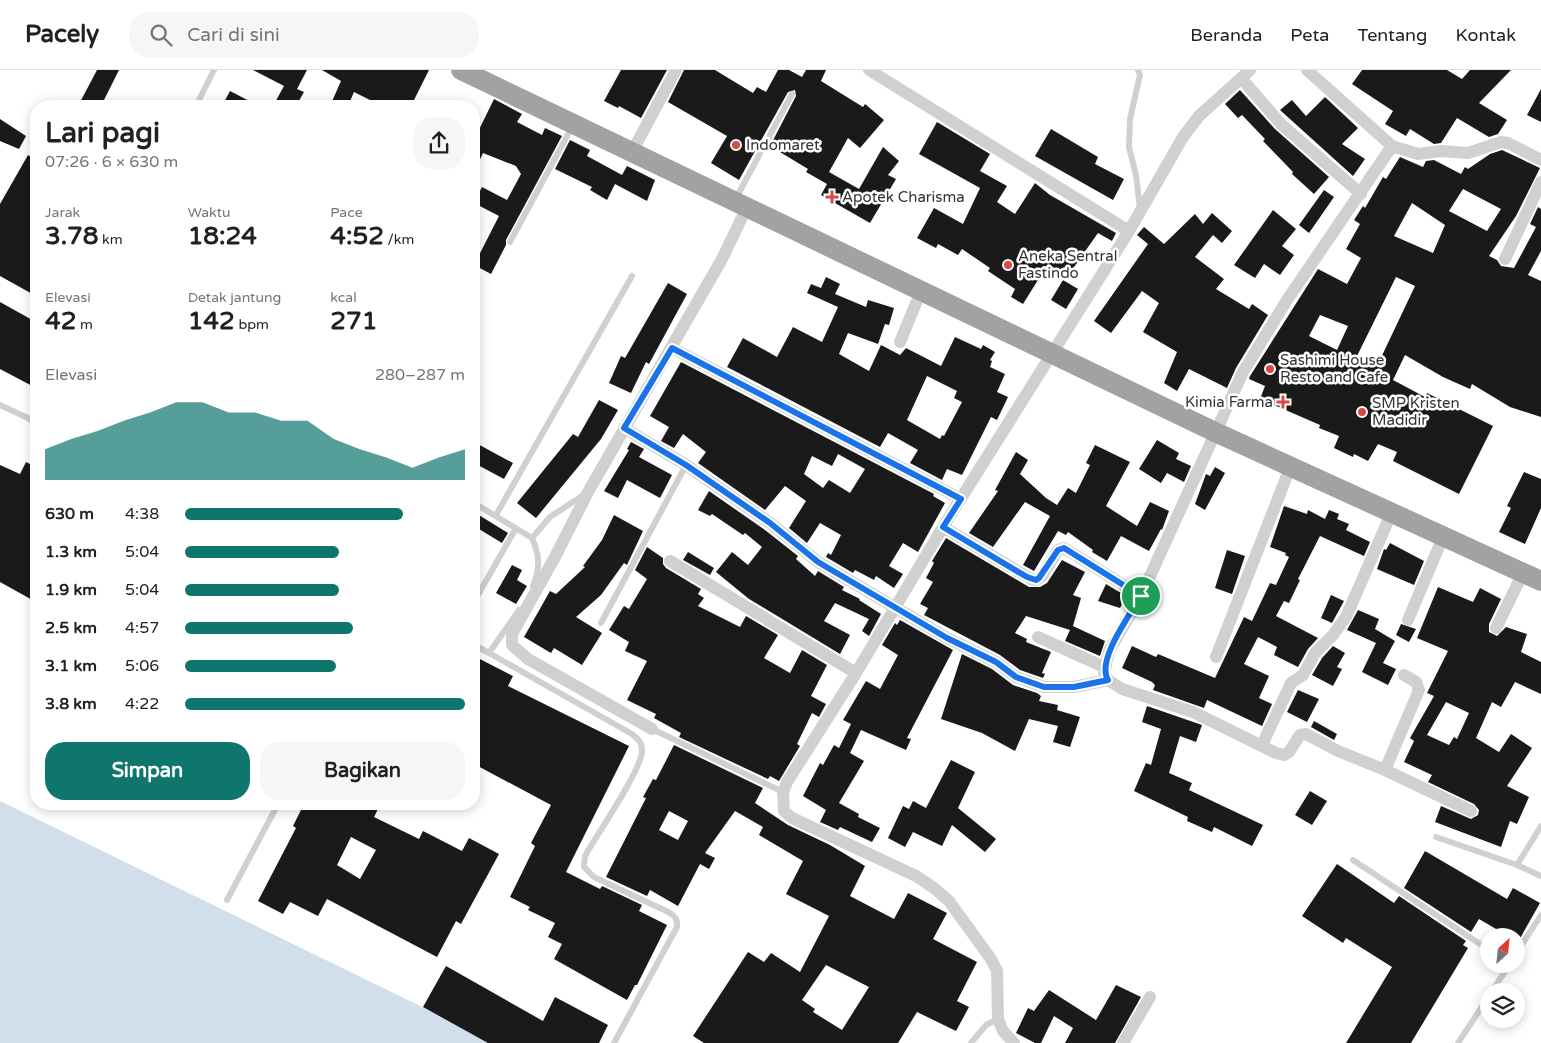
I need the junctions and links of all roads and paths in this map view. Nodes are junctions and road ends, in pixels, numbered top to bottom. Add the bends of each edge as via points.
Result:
1 (214, 70) edge
2 (461, 70) edge
3 (676, 70) edge
4 (869, 70) edge
5 (1138, 70) edge
6 (1307, 70) edge
7 (482, 74) edge
8 (1245, 74) edge
9 (792, 94) dead end
10 (199, 100) edge
11 (573, 124) junction
12 (1392, 146) junction
13 (632, 152) junction
14 (1541, 160) edge
15 (1541, 183) edge
16 (1361, 194) junction
17 (741, 204) junction
18 (1140, 210) junction
19 (1128, 230) junction
20 (510, 242) dead end
21 (1505, 260) dead end
22 (632, 276) dead end
23 (921, 291) junction
24 (900, 342) dead end
25 (672, 348) junction
26 (1051, 353) junction
27 (0, 405) edge
28 (30, 419) edge
29 (624, 428) junction
30 (1215, 432) junction
31 (686, 465) junction
32 (1290, 468) junction
33 (588, 492) junction
34 (961, 499) junction
35 (480, 506) edge
36 (1391, 514) junction
37 (496, 515) junction
38 (943, 527) junction
39 (516, 528) junction
40 (1442, 537) junction
41 (532, 538) junction
42 (670, 561) dead end
43 (1523, 573) junction
44 (1541, 581) edge
45 (480, 591) edge
46 (1141, 596) junction
47 (895, 608) junction
48 (1408, 620) dead end
49 (601, 623) dead end
50 (1496, 628) dead end
51 (1038, 637) dead end
52 (480, 648) edge
53 (489, 653) junction
54 (1216, 658) dead end
55 (1104, 667) junction
56 (856, 673) junction
57 (1404, 675) dead end
58 (1108, 680) junction
59 (652, 728) joint
60 (1262, 745) junction
61 (1386, 770) junction
62 (783, 792) junction
63 (275, 810) edge
64 (1471, 811) dead end
65 (1541, 826) edge
66 (1436, 837) dead end
67 (1353, 860) dead end
68 (1517, 865) junction
69 (1541, 876) edge
70 (227, 900) dead end
71 (1541, 915) edge
72 (1525, 940) edge
73 (1480, 944) edge
74 (1150, 997) dead end
75 (1480, 1010) edge
76 (998, 1019) junction
77 (614, 1043) edge
78 (971, 1043) edge
79 (1014, 1043) edge
80 (1123, 1043) edge
81 (1458, 1043) edge

1 - 10 lane
2 - 7 highway
3 - 13 street
4 - 19 street
5 - 18 lane via 1140,75 1130,119 1128,147 1136,174
6 - 12 street
7 - 11 highway
8 - 16 street via 1281,124
8 - 18 street via 1199,116
9 - 17 lane
11 - 13 highway
11 - 20 lane
12 - 14 street via 1418,154 1441,151 1468,153 1502,142
12 - 16 street
13 - 17 highway
15 - 21 street
16 - 30 street via 1268,330 1243,372
17 - 23 highway
17 - 25 street via 722,259
18 - 19 street
19 - 26 street
22 - 37 lane
23 - 24 street
23 - 26 highway
25 - 29 street
25 - 34 street
26 - 30 highway
26 - 34 street
27 - 28 lane
29 - 31 street
29 - 33 street
30 - 32 highway
30 - 46 street
31 - 47 street via 770,523 818,562
31 - 49 lane
32 - 36 highway
32 - 54 street
33 - 41 lane via 550,517
33 - 59 street via 512,634 512,645 528,659
34 - 38 street
35 - 37 lane
36 - 40 highway
36 - 60 street via 1346,617 1315,654 1303,675 1291,683
37 - 39 lane
38 - 46 street via 1036,580 1058,550 1064,548
38 - 47 street
39 - 41 lane
39 - 45 lane
40 - 43 highway
40 - 48 street
41 - 53 lane via 539,554 534,585
42 - 56 street
43 - 44 highway
43 - 50 street
46 - 55 street via 1109,651
47 - 56 street
47 - 58 street via 1034,684 1074,687
51 - 55 street
52 - 53 lane
53 - 77 lane via 641,742 641,759 585,856 584,867 594,877 666,911 678,921
55 - 58 street
56 - 62 street
57 - 61 street via 1416,682 1419,690
58 - 60 street via 1122,689 1210,720
59 - 62 lane
60 - 61 street via 1284,755 1300,735 1306,734 1362,762
61 - 64 street
62 - 76 street via 784,811 792,818 916,876 949,901 997,971
63 - 70 lane
65 - 68 lane
66 - 68 lane
67 - 73 lane
68 - 69 lane
71 - 72 lane
74 - 80 street
75 - 81 lane
76 - 78 lane via 986,1025
76 - 79 street

